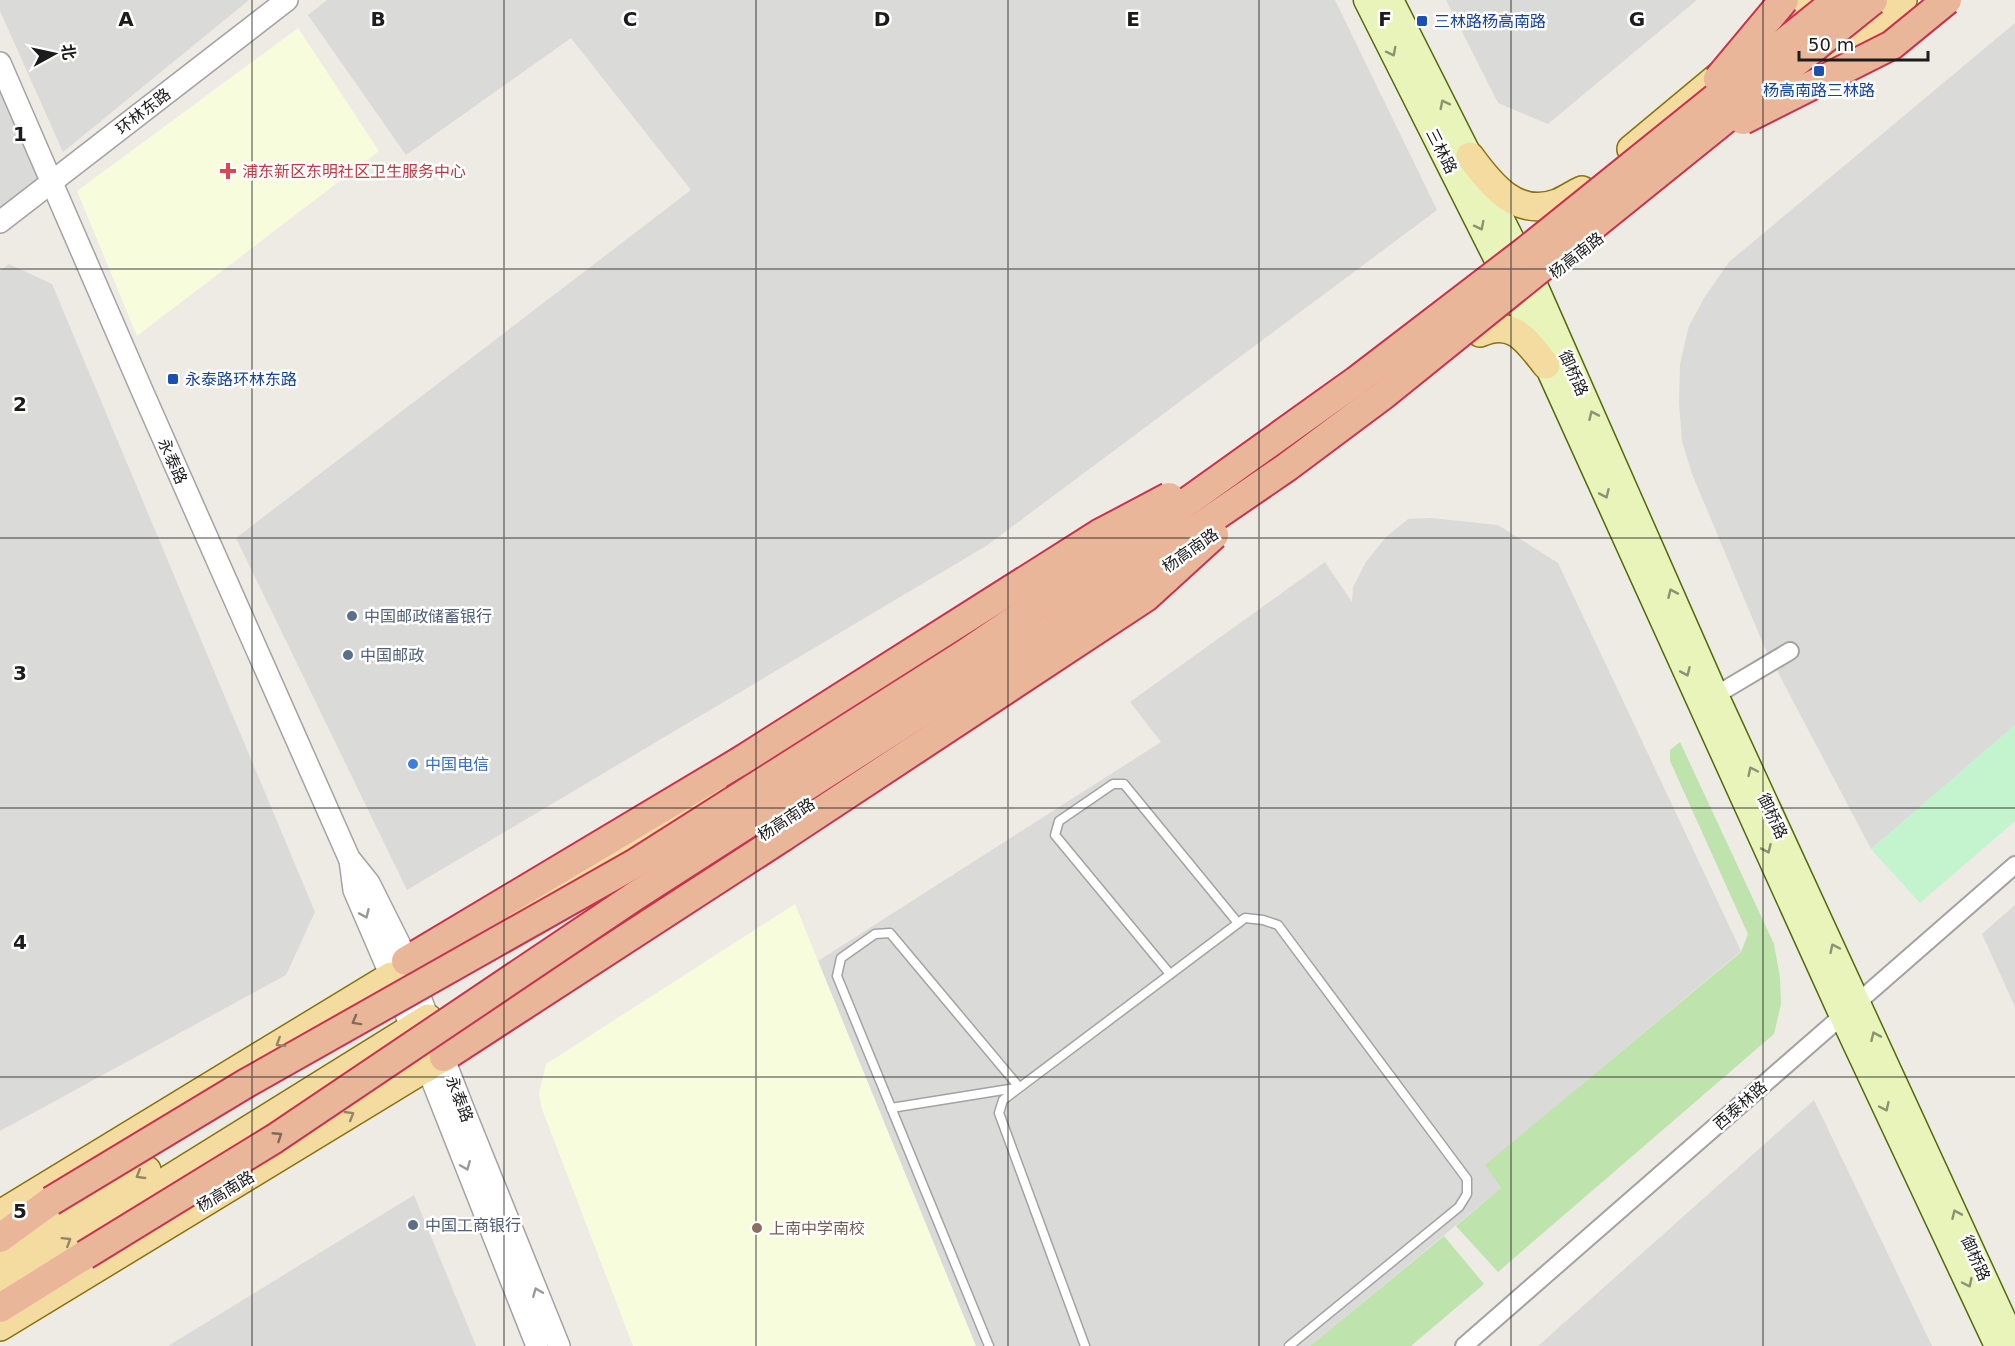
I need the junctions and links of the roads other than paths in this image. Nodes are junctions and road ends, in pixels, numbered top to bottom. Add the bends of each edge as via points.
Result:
1 (287, 0) edge
2 (1366, 0) edge
3 (1391, 0) edge
4 (1784, 0) edge
5 (1806, 0) edge
6 (1837, 0) edge
7 (1873, 0) edge
8 (1903, 0) edge
9 (1947, 0) edge
10 (0, 63) edge
11 (1686, 136) junction
12 (1470, 156) junction
13 (52, 182) junction
14 (1581, 190) junction
15 (0, 222) edge
16 (1506, 254) junction
17 (1527, 295) junction
18 (1480, 333) junction
19 (1546, 365) junction
20 (1262, 441) junction
21 (1287, 474) junction
22 (1790, 651) dead end
23 (1716, 694) junction
24 (619, 852) junction
25 (580, 857) junction
26 (2015, 865) edge
27 (1238, 923) junction
28 (403, 972) junction
29 (1170, 974) junction
30 (1851, 1008) junction
31 (417, 1017) junction
32 (436, 1057) junction
33 (1020, 1087) junction
34 (891, 1108) junction
35 (47, 1195) junction
36 (0, 1214) edge
37 (0, 1230) edge
38 (0, 1238) edge
39 (85, 1255) junction
40 (0, 1259) edge
41 (0, 1284) edge
42 (0, 1296) edge
43 (0, 1308) edge
44 (0, 1327) edge
45 (2015, 1344) edge
46 (537, 1346) edge
47 (559, 1346) edge
48 (989, 1346) edge
49 (1085, 1346) edge
50 (1289, 1346) edge
51 (1464, 1346) edge
52 (1997, 1346) edge

1 - 13 street, 环林东路
2 -> 16 main road, 三林路
12 -> 3 main road, 三林路
4 - 11 highway, bridge
5 - 14 main road, 杨高南路
6 - 11 highway, 杨高南路, bridge
7 - 11 highway, 杨高南路, bridge
8 - 17 main road, 杨高南路
9 - 11 highway, bridge via 1892,45
10 - 13 street, 永泰路
11 - 20 highway, 杨高南路, bridge via 1356,381
11 - 21 highway, 杨高南路, bridge
12 - 14 main road via 1497,189 1524,206 1556,203
12 - 16 main road, 三林路
13 - 15 street, 环林东路
13 - 28 street, 永泰路 via 350,858 369,883 399,943
14 - 16 main road, 杨高南路
16 - 17 main road, 三林路
16 - 20 main road, 杨高南路
17 - 18 main road, 杨高南路
17 - 19 main road, 御桥路
23 -> 17 main road, 御桥路
18 - 19 main road via 1499,327 1509,329 1531,345
18 - 21 main road, 杨高南路 via 1376,418
19 -> 30 main road, 御桥路
20 - 21 main road
20 - 24 main road, 杨高南路
20 - 25 highway, bridge via 1099,534 739,762
20 -> 35 highway, 杨高南路, bridge via 1138,537 963,655 634,864
21 - 32 main road, 杨高南路 via 1088,622
21 - 32 highway, bridge via 1146,597 678,904
39 -> 21 highway, 杨高南路, bridge via 274,1138 635,896
22 - 23 street
30 -> 23 main road, 御桥路
24 - 25 main road
24 - 28 main road, 杨高南路
25 - 28 highway
26 - 30 street, 西泰林路
27 - 29 lane
27 - 29 lane via 1124,784 1113,784 1059,821 1055,835
27 - 50 lane via 1245,918 1278,925 1467,1179 1467,1194 1459,1207
28 - 31 main road
28 -> 35 main road, 杨高南路 via 348,1001
29 - 33 lane
45 -> 30 main road, 御桥路
30 - 51 street, 西泰林路
30 -> 52 main road, 御桥路
31 - 32 main road
31 -> 40 main road
41 -> 31 main road
44 -> 32 main road, 杨高南路 via 391,1090
32 -> 46 street, 永泰路
47 -> 32 street, 永泰路
33 - 34 lane
33 - 34 lane via 890,933 875,934 840,958 837,976
33 - 49 lane via 1003,1100 999,1113
34 - 48 lane
35 - 36 main road, 杨高南路
35 - 37 highway
35 - 38 highway, 杨高南路
39 - 42 highway, 杨高南路
39 - 43 highway

